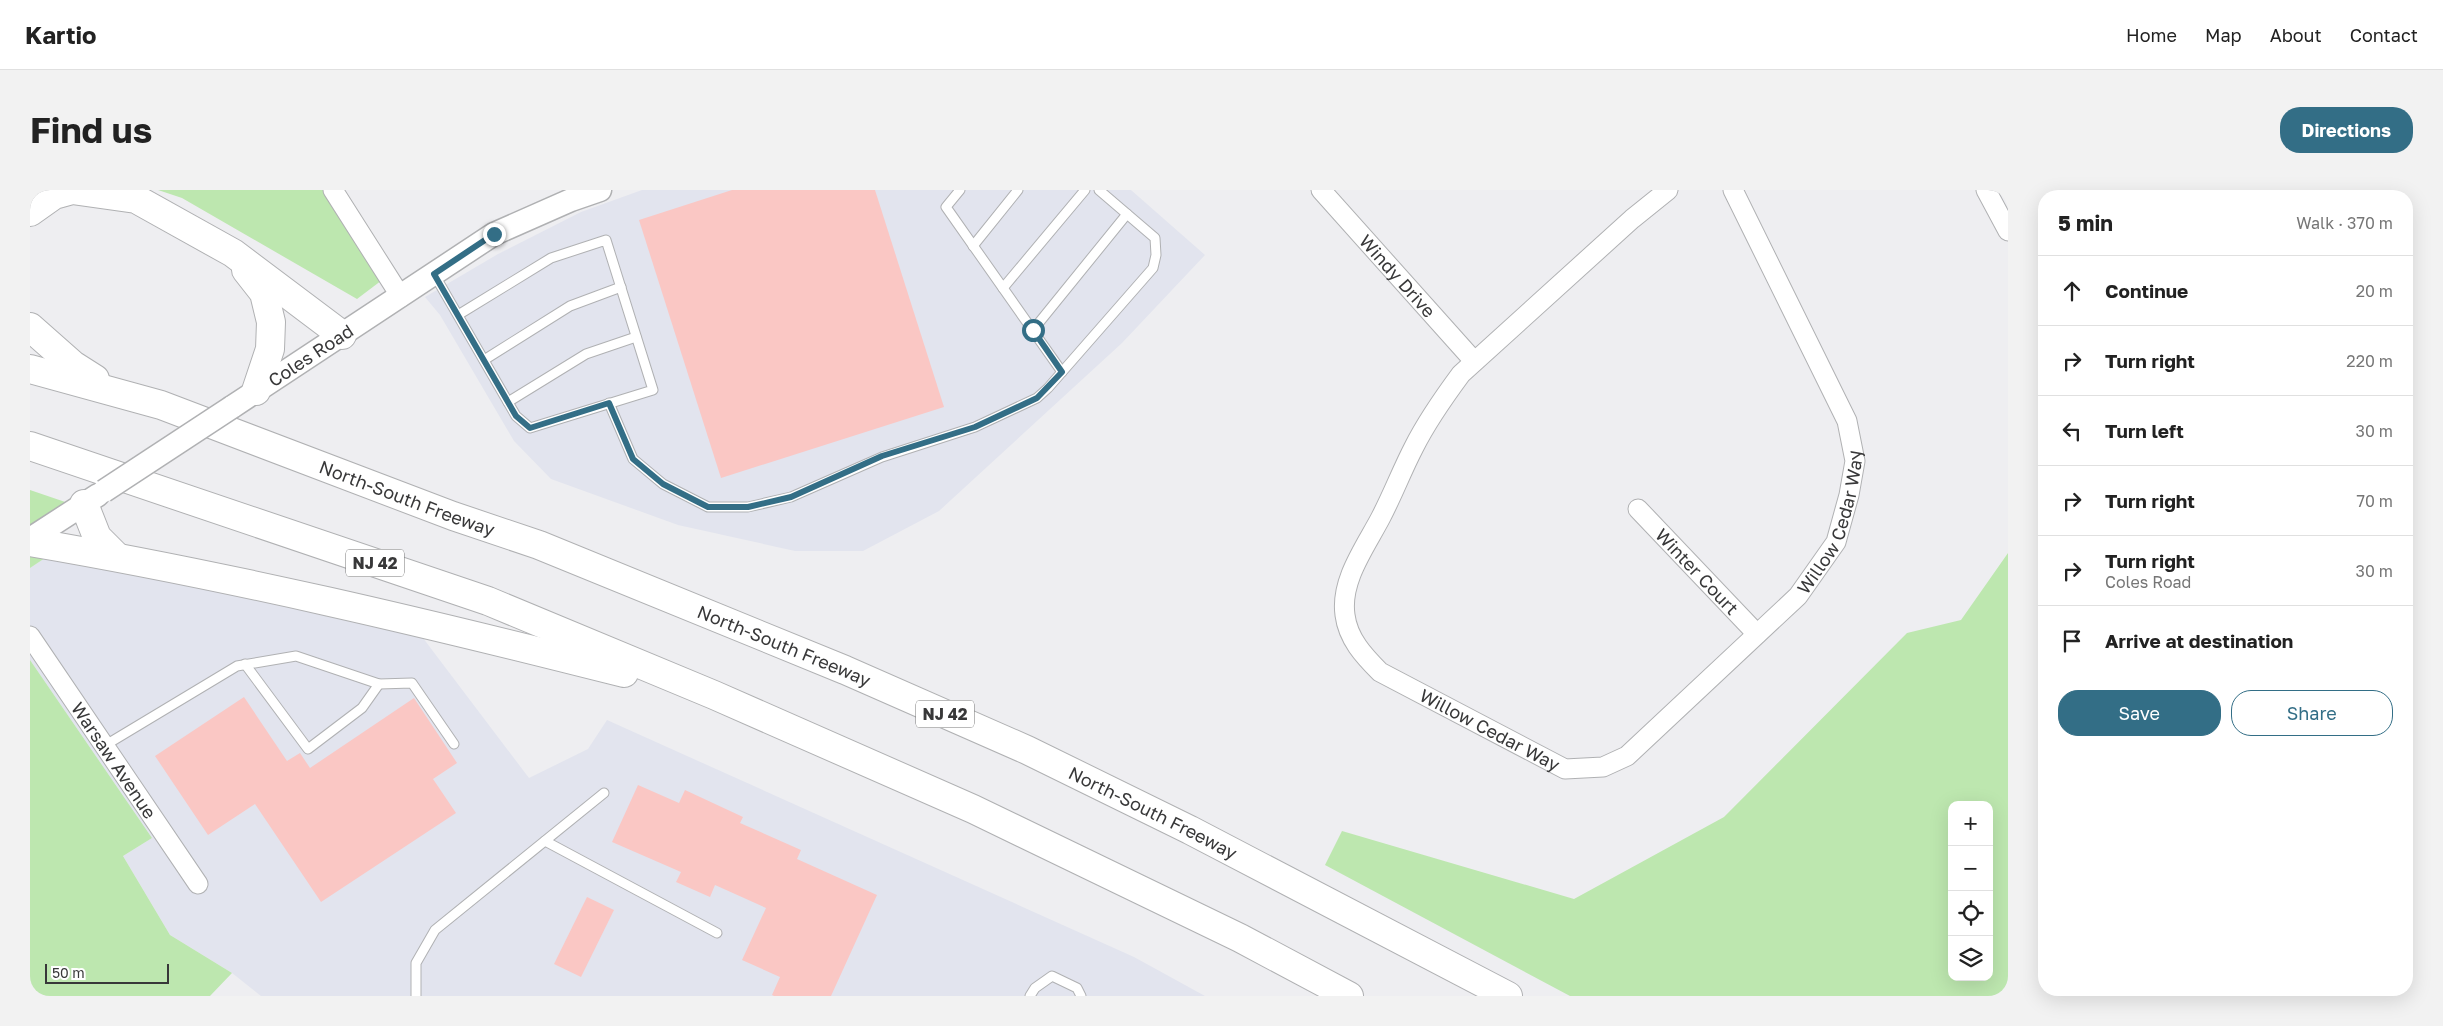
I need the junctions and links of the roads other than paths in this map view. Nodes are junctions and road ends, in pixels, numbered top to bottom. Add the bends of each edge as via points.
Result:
1 (333, 190) edge
2 (600, 190) edge
3 (960, 190) edge
4 (1018, 190) edge
5 (1085, 190) edge
6 (1099, 190) edge
7 (1321, 190) edge
8 (1668, 190) edge
9 (1733, 190) edge
10 (1986, 190) edge
11 (568, 195) edge
12 (30, 212) edge
13 (1127, 214) junction
14 (2008, 231) edge
15 (973, 246) junction
16 (233, 253) junction
17 (434, 274) junction
18 (621, 287) junction
19 (1003, 288) junction
20 (401, 296) junction
21 (458, 315) junction
22 (30, 327) edge
23 (1033, 330) junction
24 (342, 335) junction
25 (636, 337) junction
26 (484, 360) junction
27 (1474, 361) junction
28 (30, 369) edge
29 (1062, 372) junction
30 (256, 391) junction
31 (120, 394) junction
32 (508, 402) junction
33 (609, 403) junction
34 (30, 446) edge
35 (94, 497) junction
36 (1638, 509) dead end
37 (30, 541) edge
38 (117, 557) junction
39 (1757, 634) junction
40 (30, 636) edge
41 (246, 664) junction
42 (379, 684) junction
43 (714, 695) junction
44 (454, 744) dead end
45 (104, 746) junction
46 (604, 793) dead end
47 (545, 841) junction
48 (198, 884) dead end
49 (717, 933) dead end
50 (416, 996) edge
51 (1030, 996) edge
52 (1081, 996) edge
53 (1349, 996) edge
54 (1508, 996) edge

1 - 20 street
2 - 11 street, Coles Road
3 - 15 lane via 946,207
4 - 15 lane
5 - 19 lane
6 - 13 lane
7 - 27 street, Windy Drive
8 - 27 street, Willow Cedar Way
9 - 39 street, Willow Cedar Way via 1829,380 1847,421 1855,461 1836,542 1798,596
10 - 14 street
11 - 17 street, Coles Road via 494,234
12 - 16 highway via 54,195 72,190 136,199
13 - 23 lane
13 - 29 lane via 1155,238 1153,268
15 - 19 lane
16 - 24 highway
16 - 30 highway via 264,293 271,322 270,349
17 - 20 street, Coles Road
17 - 21 lane
18 - 21 lane via 606,240 551,258
18 - 25 lane
18 - 26 lane via 570,306
19 - 23 lane
20 - 24 street, Coles Road
21 - 26 lane
22 - 31 highway via 73,365
23 - 29 lane
24 - 30 street, Coles Road
25 - 32 lane via 586,354
25 - 33 lane via 653,390
26 - 32 lane
27 - 39 street, Willow Cedar Way via 1439,404 1414,446 1356,563 1345,594 1345,616 1353,640 1380,672 1565,769 1603,767 1627,756
28 - 31 highway, North-South Freeway / NJ 42
29 - 33 lane via 1037,398 975,427 882,456 791,497 748,507 708,507 663,484 633,459
30 - 35 street, Coles Road, bridge
31 - 54 highway, North-South Freeway / NJ 42 via 161,406 539,545 845,670 1027,750 1181,825
32 - 33 lane via 516,416 530,428
34 - 43 highway, NJ 42 via 488,601
35 - 37 street, Coles Road
35 - 38 highway via 96,537
36 - 39 street, Winter Court
37 - 38 highway
38 - 43 highway via 403,617
40 - 45 street, Warsaw Avenue
41 - 42 lane via 296,656
41 - 42 lane via 308,749 362,708
41 - 45 lane via 237,666
42 - 44 lane via 412,683
43 - 53 highway, NJ 42 via 982,813 1240,938
45 - 48 street, Warsaw Avenue
46 - 47 lane
47 - 49 lane
47 - 50 lane via 435,930 416,963
51 - 52 lane via 1035,988 1052,976 1077,988

